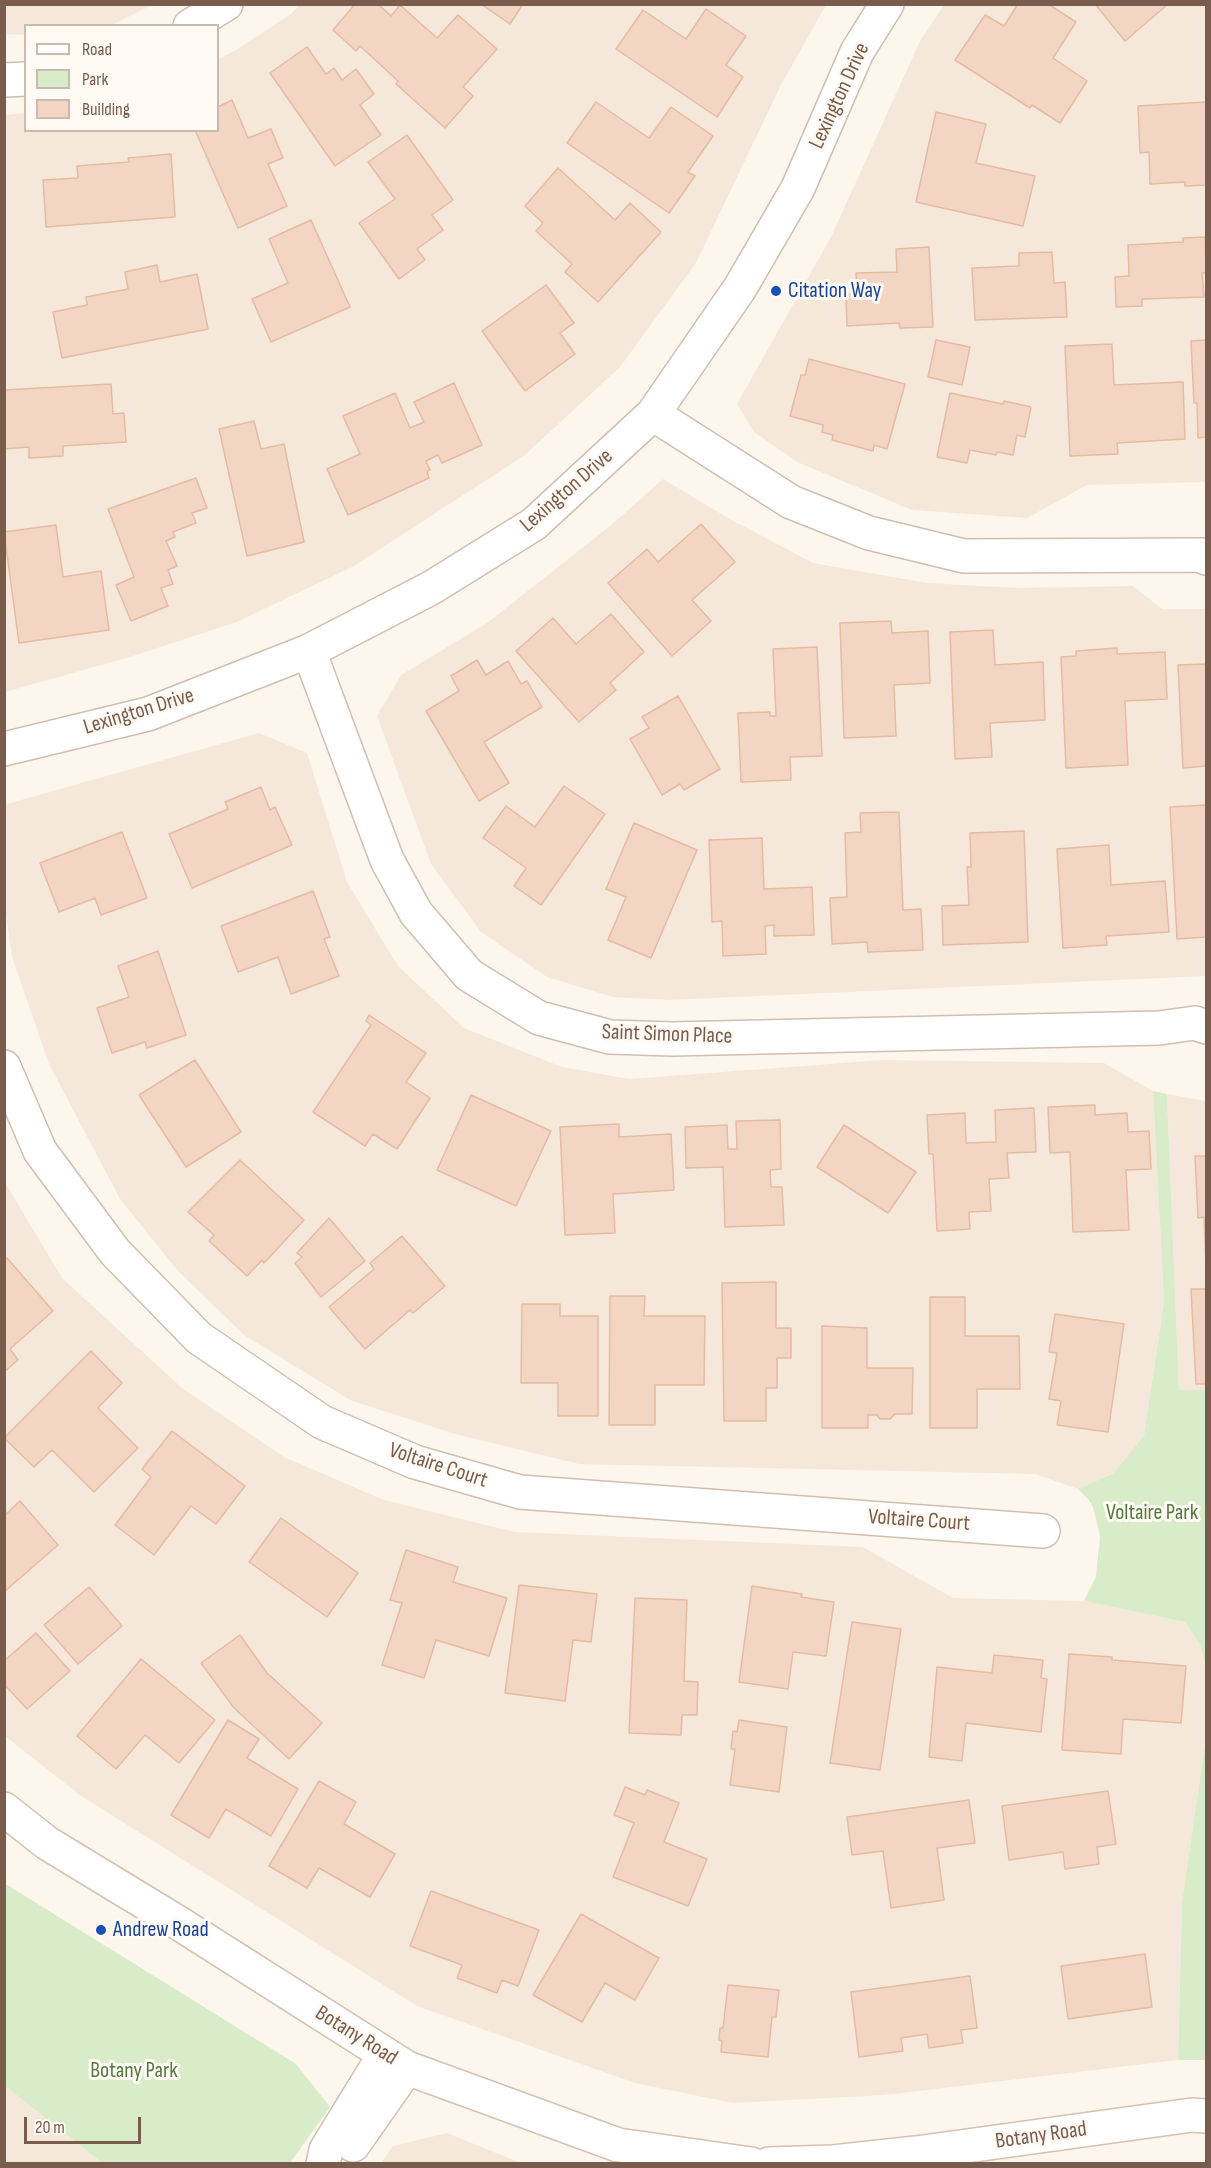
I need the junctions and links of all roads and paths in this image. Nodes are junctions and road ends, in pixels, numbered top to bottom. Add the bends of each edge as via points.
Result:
1 (226, 4) edge
2 (887, 4) edge
3 (193, 24) edge
4 (24, 79) edge
5 (4, 80) edge
6 (653, 414) junction
7 (1205, 555) edge
8 (309, 651) junction
9 (4, 749) edge
10 (1206, 1028) edge
11 (4, 1067) edge
12 (1043, 1531) dead end
13 (4, 1809) edge
14 (396, 2061) junction
15 (1206, 2116) edge
16 (323, 2163) edge
17 (339, 2163) edge
18 (751, 2163) edge
19 (768, 2163) edge

1 - 3 street
2 - 6 street, Lexington Drive via 857,52 798,188 740,288
4 - 5 street
6 - 7 street via 791,502 869,533 964,556
6 - 8 street, Lexington Drive via 534,524 431,588
8 - 9 street, Lexington Drive via 148,714
8 - 10 street, Saint Simon Place via 387,860 416,913 469,975 539,1018 610,1037 672,1039 1159,1028 1195,1023
11 - 12 street, Voltaire Court via 40,1151 116,1252 199,1338 322,1422 415,1462 520,1492
13 - 14 street, Botany Road via 47,1843
14 - 16 street via 326,2150
14 - 17 street
14 - 18 street, Botany Road via 618,2145
15 - 19 street, Botany Road via 833,2162

